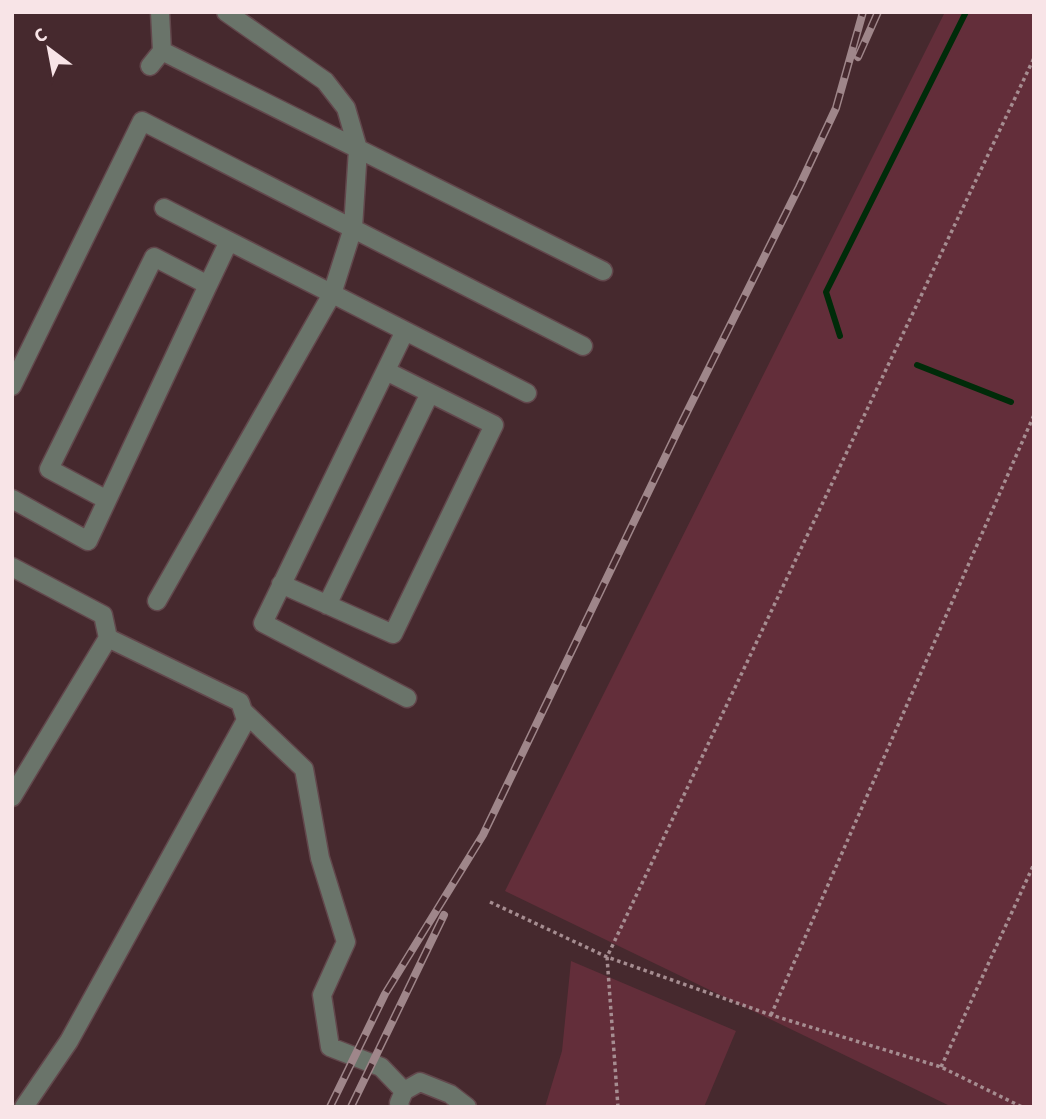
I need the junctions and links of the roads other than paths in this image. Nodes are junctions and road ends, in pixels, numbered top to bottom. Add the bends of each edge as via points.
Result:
1 (160, 12) edge
2 (226, 12) edge
3 (162, 51) junction
4 (150, 66) dead end
5 (358, 149) junction
6 (164, 208) dead end
7 (353, 228) junction
8 (229, 242) junction
9 (603, 271) dead end
10 (208, 285) junction
11 (332, 294) junction
12 (405, 331) junction
13 (583, 346) dead end
14 (386, 371) junction
15 (12, 386) edge
16 (430, 393) junction
17 (527, 393) dead end
18 (12, 499) edge
19 (107, 500) junction
20 (12, 567) edge
21 (281, 584) junction
22 (157, 601) dead end
23 (327, 605) junction
24 (108, 638) junction
25 (407, 698) dead end
26 (243, 711) junction
27 (12, 797) edge
28 (402, 1099) edge
29 (24, 1107) edge
30 (467, 1107) edge

1 - 3 street
2 - 5 street via 326,81 346,108
3 - 4 street
3 - 5 street
5 - 7 street
5 - 9 street
6 - 8 street
7 - 11 street
7 - 13 street
7 - 15 street via 142,121
8 - 10 street
8 - 11 street
10 - 19 street
10 - 19 street via 154,257 48,469
11 - 12 street
11 - 22 street
12 - 14 street
12 - 17 street
14 - 16 street
14 - 21 street
16 - 23 street
16 - 23 street via 494,425 393,634
18 - 19 street via 88,541
20 - 24 street via 103,615
21 - 23 street
21 - 25 street via 262,623
24 - 26 street via 240,702
24 - 27 street
26 - 28 street via 304,769 320,858 346,942 321,995 330,1047 382,1067
26 - 29 street via 246,720 76,1029
28 - 30 street via 420,1082

